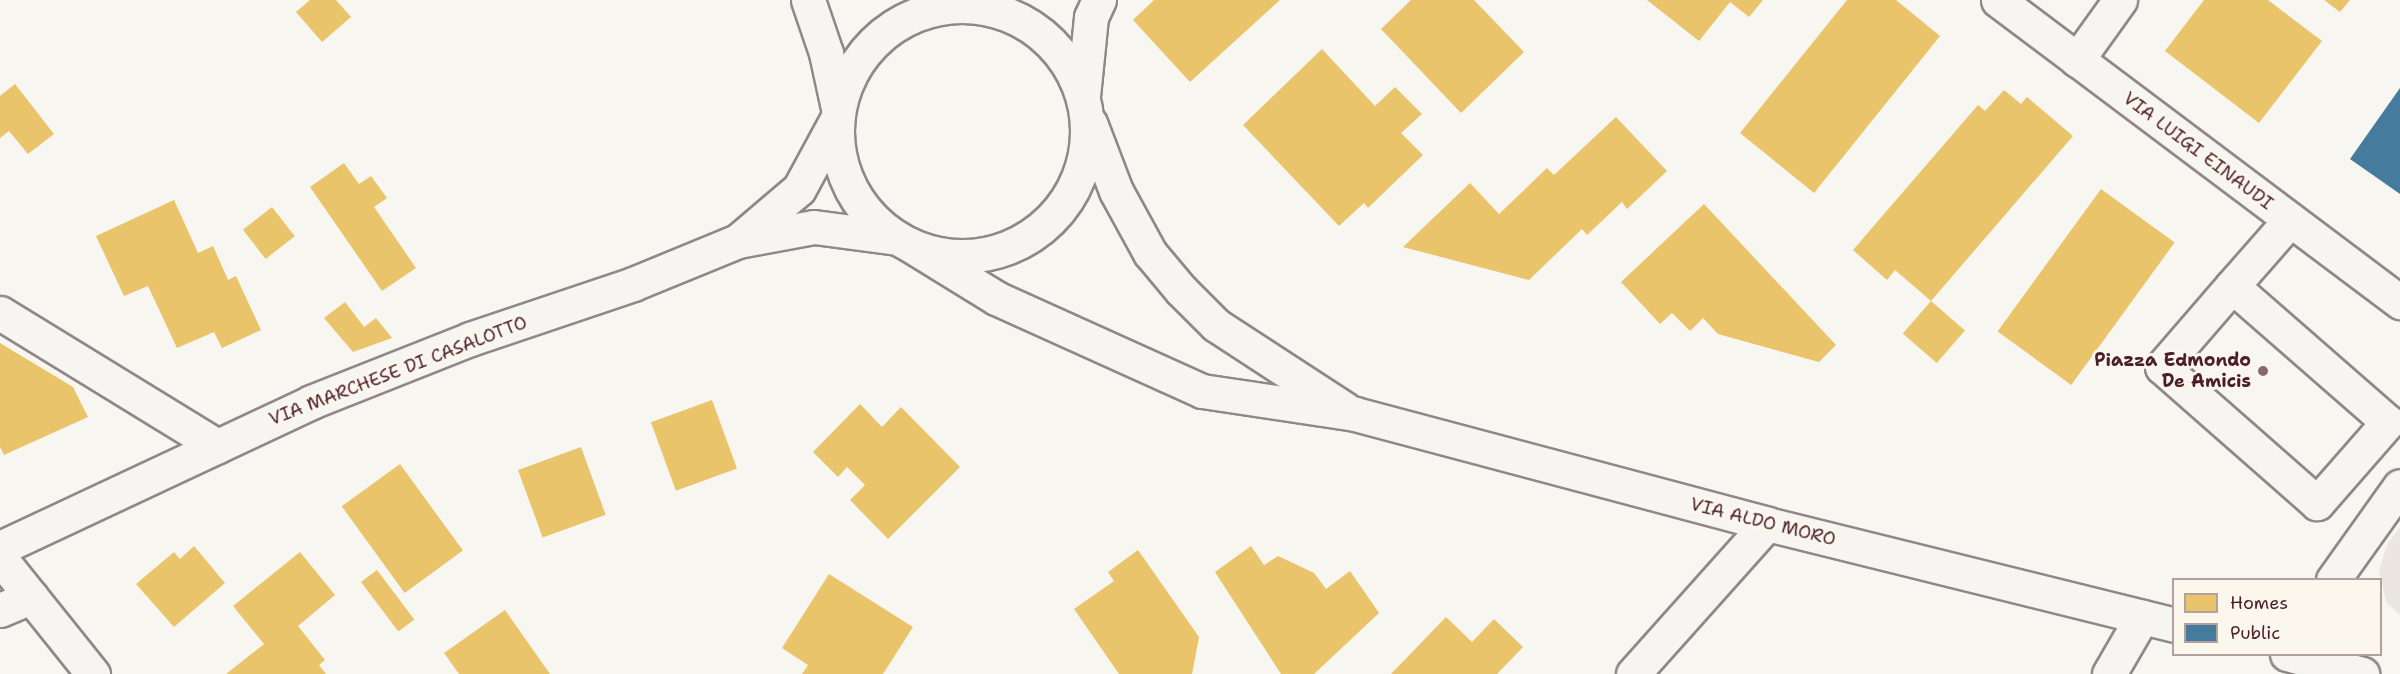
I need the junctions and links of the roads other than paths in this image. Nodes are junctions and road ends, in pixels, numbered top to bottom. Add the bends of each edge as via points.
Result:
1 (808, 0) edge
2 (1099, 0) edge
3 (1998, 0) edge
4 (2120, 0) edge
5 (960, 3) edge
6 (1006, 5) edge
7 (2077, 60) junction
8 (1084, 104) junction
9 (838, 114) junction
10 (2290, 220) junction
11 (738, 241) junction
12 (904, 242) junction
13 (2232, 286) junction
14 (2400, 302) edge
15 (0, 313) edge
16 (1354, 414) junction
17 (217, 446) junction
18 (2400, 486) edge
19 (1767, 524) junction
20 (0, 548) edge
21 (0, 558) edge
22 (2334, 578) edge
23 (31, 597) junction
24 (0, 610) edge
25 (2142, 617) junction
26 (2172, 624) edge
27 (2294, 656) edge
28 (93, 674) edge
29 (1633, 674) edge
30 (2109, 674) edge
31 (2362, 674) edge

1 - 9 street via 826,53
2 - 8 street via 1091,17
3 - 7 street, VIA LUIGI EINAUDI
4 - 7 street
5 - 6 street
5 - 9 street via 916,15 882,34 861,56 846,81
6 - 8 street via 1051,43 1070,68
7 - 10 street, VIA LUIGI EINAUDI
8 - 12 street via 1087,140 1081,169 1069,197 1042,227 999,251 969,256 939,254
8 - 16 street via 1116,190 1150,253 1181,290 1216,325
9 - 11 street via 799,189
9 - 12 street via 840,156 857,200 875,221
10 - 13 street
10 - 14 street, VIA LUIGI EINAUDI
11 - 12 street via 814,227
11 - 17 street, VIA MARCHESE DI CASALOTTO via 633,284 470,339 311,402
12 - 16 street via 996,298 1203,391
13 - 13 street via 2162,367 2317,503 2388,422
15 - 17 street
16 - 19 street, VIA ALDO MORO
17 - 20 street, VIA MARCHESE DI CASALOTTO
18 - 22 street
19 - 25 street, VIA ALDO MORO
19 - 29 street
21 - 23 street
23 - 24 street
23 - 28 street
25 - 26 street, VIA ALDO MORO
25 - 30 street
27 - 31 street

